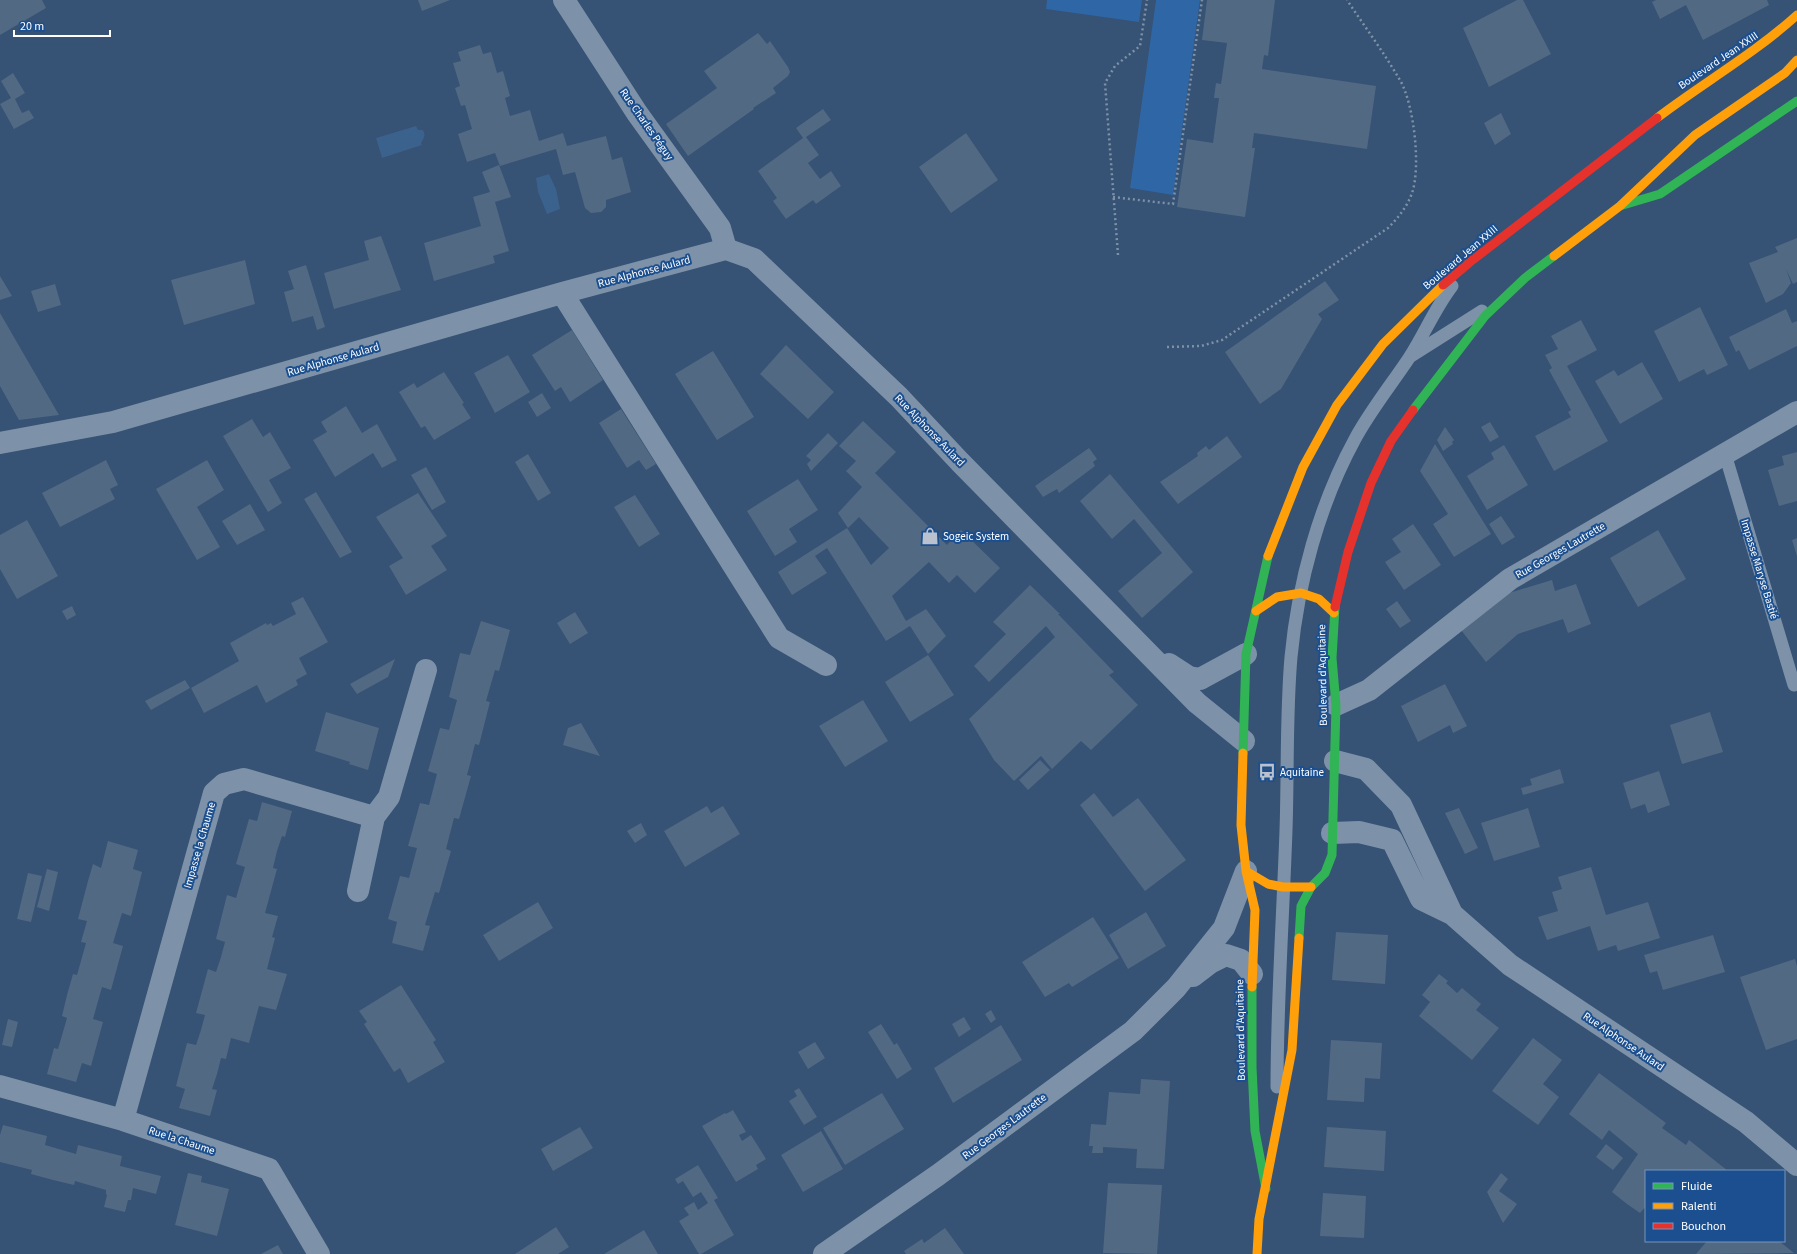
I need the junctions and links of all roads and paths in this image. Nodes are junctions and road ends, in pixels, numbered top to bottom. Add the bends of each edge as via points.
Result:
1 (564, 0) edge
2 (1147, 0) edge
3 (1202, 0) edge
4 (1347, 0) edge
5 (1797, 15) edge
6 (1797, 60) edge
7 (1797, 101) edge
8 (1113, 197) junction
9 (1620, 206) junction
10 (726, 249) junction
11 (1118, 255) dead end
12 (1470, 262) junction
13 (562, 293) junction
14 (1502, 299) junction
15 (1167, 347) dead end
16 (1410, 357) junction
17 (1797, 412) edge
18 (0, 443) edge
19 (1725, 454) junction
20 (1301, 593) junction
21 (1256, 611) junction
22 (1334, 613) junction
23 (1145, 650) junction
24 (1246, 654) junction
25 (826, 665) dead end
26 (426, 670) dead end
27 (1794, 685) dead end
28 (1336, 705) junction
29 (1244, 741) junction
30 (1335, 761) junction
31 (374, 817) junction
32 (1332, 833) junction
33 (1285, 844) junction
34 (1246, 871) junction
35 (1268, 884) junction
36 (1283, 887) junction
37 (1311, 887) junction
38 (358, 890) dead end
39 (1255, 910) junction
40 (1452, 914) junction
41 (1252, 974) junction
42 (1176, 988) junction
43 (0, 1086) edge
44 (123, 1120) junction
45 (1277, 1133) junction
46 (1797, 1165) edge
47 (1266, 1189) junction
48 (319, 1254) edge
49 (824, 1254) edge
50 (1257, 1254) edge

1 - 10 street, Rue Charles Péguy via 637,112 720,228
2 - 8 path via 1140,46 1115,66 1105,83
3 - 8 path via 1173,204
4 - 15 path via 1401,84 1412,122 1417,165 1412,193 1401,213 1388,228 1222,340 1201,346
5 - 12 main road, Boulevard Jean XXIII via 1774,36 1688,95
6 - 9 main road via 1785,72 1695,135
7 - 9 main road via 1660,194
8 - 11 path
9 - 14 main road via 1525,278
10 - 13 street, Rue Alphonse Aulard
10 - 23 street, Rue Alphonse Aulard via 754,259 899,396 960,462
12 - 16 lane via 1448,290
12 - 21 main road, Boulevard Jean XXIII via 1434,293 1383,344 1337,405 1303,467 1268,555
13 - 18 street, Rue Alphonse Aulard via 113,422
13 - 25 street via 779,638
14 - 16 lane
14 - 22 main road via 1485,316 1391,441 1371,483 1348,552
16 - 20 lane via 1377,403 1352,446 1328,499 1308,561
17 - 19 street, Rue Georges Lautrette
19 - 27 lane, Impasse Maryse Bastié
19 - 28 street, Rue Georges Lautrette via 1510,578 1369,690
20 - 21 main road, Boulevard d'Aquitaine via 1277,597
20 - 22 main road, Boulevard d'Aquitaine via 1319,599
20 - 33 lane via 1291,658
21 - 24 main road, Boulevard d'Aquitaine
22 - 28 main road, Boulevard d'Aquitaine via 1332,658
23 - 24 street, Rue Alphonse Aulard via 1189,677 1200,679
23 - 29 street, Rue Alphonse Aulard via 1197,703
24 - 29 main road, Boulevard d'Aquitaine
26 - 31 street via 389,797
28 - 30 main road, Boulevard d'Aquitaine
29 - 34 main road, Boulevard d'Aquitaine via 1241,825
30 - 32 main road, Boulevard d'Aquitaine
30 - 40 street, Rue Alphonse Aulard via 1366,770 1401,804
31 - 38 street
31 - 44 street, Impasse la Chaume via 244,779 224,784 214,793
32 - 37 main road, Boulevard d'Aquitaine via 1332,855 1325,873
32 - 40 street, Rue Alphonse Aulard via 1359,832 1392,840 1421,900
33 - 35 lane
33 - 36 lane
34 - 35 main road
34 - 39 main road, Boulevard d'Aquitaine
34 - 42 street, Rue Georges Lautrette via 1224,928
35 - 36 main road
35 - 39 lane
36 - 37 main road
36 - 45 lane via 1277,1016
37 - 45 main road, Boulevard d'Aquitaine via 1301,906 1292,1050
39 - 41 main road, Boulevard d'Aquitaine
40 - 46 street, Rue Alphonse Aulard via 1510,965 1746,1122
41 - 42 street, Rue Georges Lautrette via 1241,960 1226,955 1210,963
41 - 47 main road, Boulevard d'Aquitaine via 1255,1131
42 - 49 street, Rue Georges Lautrette via 1133,1031 938,1175
43 - 44 street, Rue la Chaume
44 - 48 street, Rue la Chaume via 269,1169
45 - 47 main road, Boulevard d'Aquitaine
47 - 50 main road, Boulevard d'Aquitaine via 1259,1219

